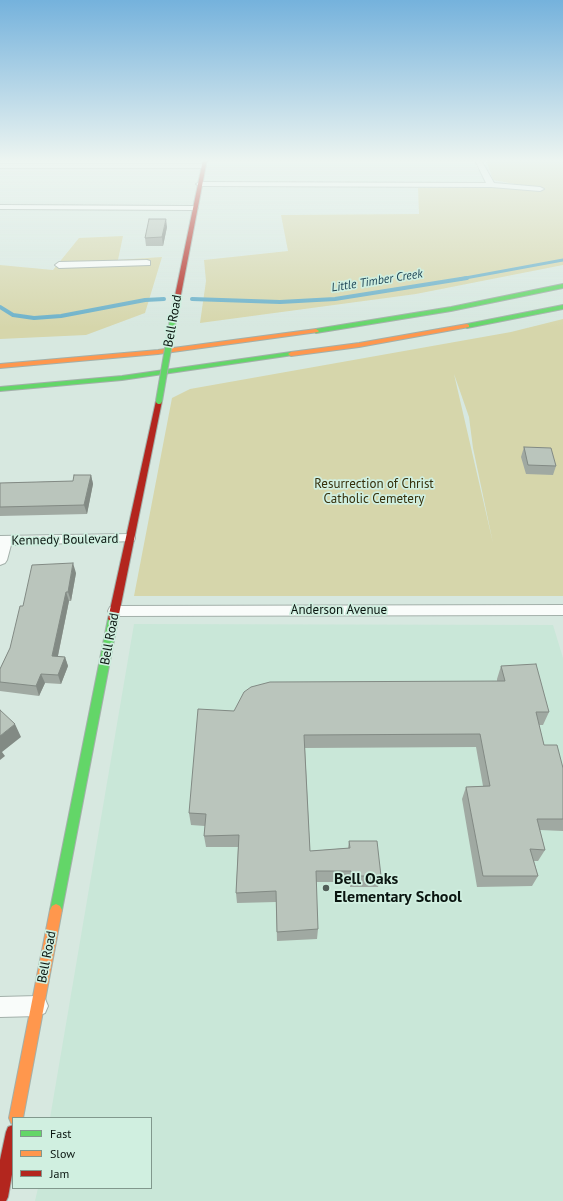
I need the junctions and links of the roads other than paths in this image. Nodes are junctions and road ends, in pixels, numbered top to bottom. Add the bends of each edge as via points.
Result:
1 (192, 216) edge
2 (147, 263) dead end
3 (59, 265) dead end
4 (563, 286) edge
5 (562, 307) edge
6 (0, 366) edge
7 (0, 389) edge
8 (129, 538) junction
9 (3, 541) edge
10 (0, 560) edge
11 (115, 610) junction
12 (563, 610) edge
13 (38, 1006) junction
14 (0, 1007) edge
15 (16, 1117) edge
16 (12, 1137) edge
17 (0, 1197) edge

1 - 8 main road, Bell Road, bridge via 159,401
2 - 3 street
4 - 6 main road via 341,328 158,352
5 - 7 main road via 359,345 122,378
8 - 9 street, Kennedy Boulevard
8 - 11 main road, Bell Road
9 - 10 street
11 - 12 street, Anderson Avenue
11 - 13 main road, Bell Road
13 - 14 street
13 - 15 main road, Bell Road
16 - 17 main road

